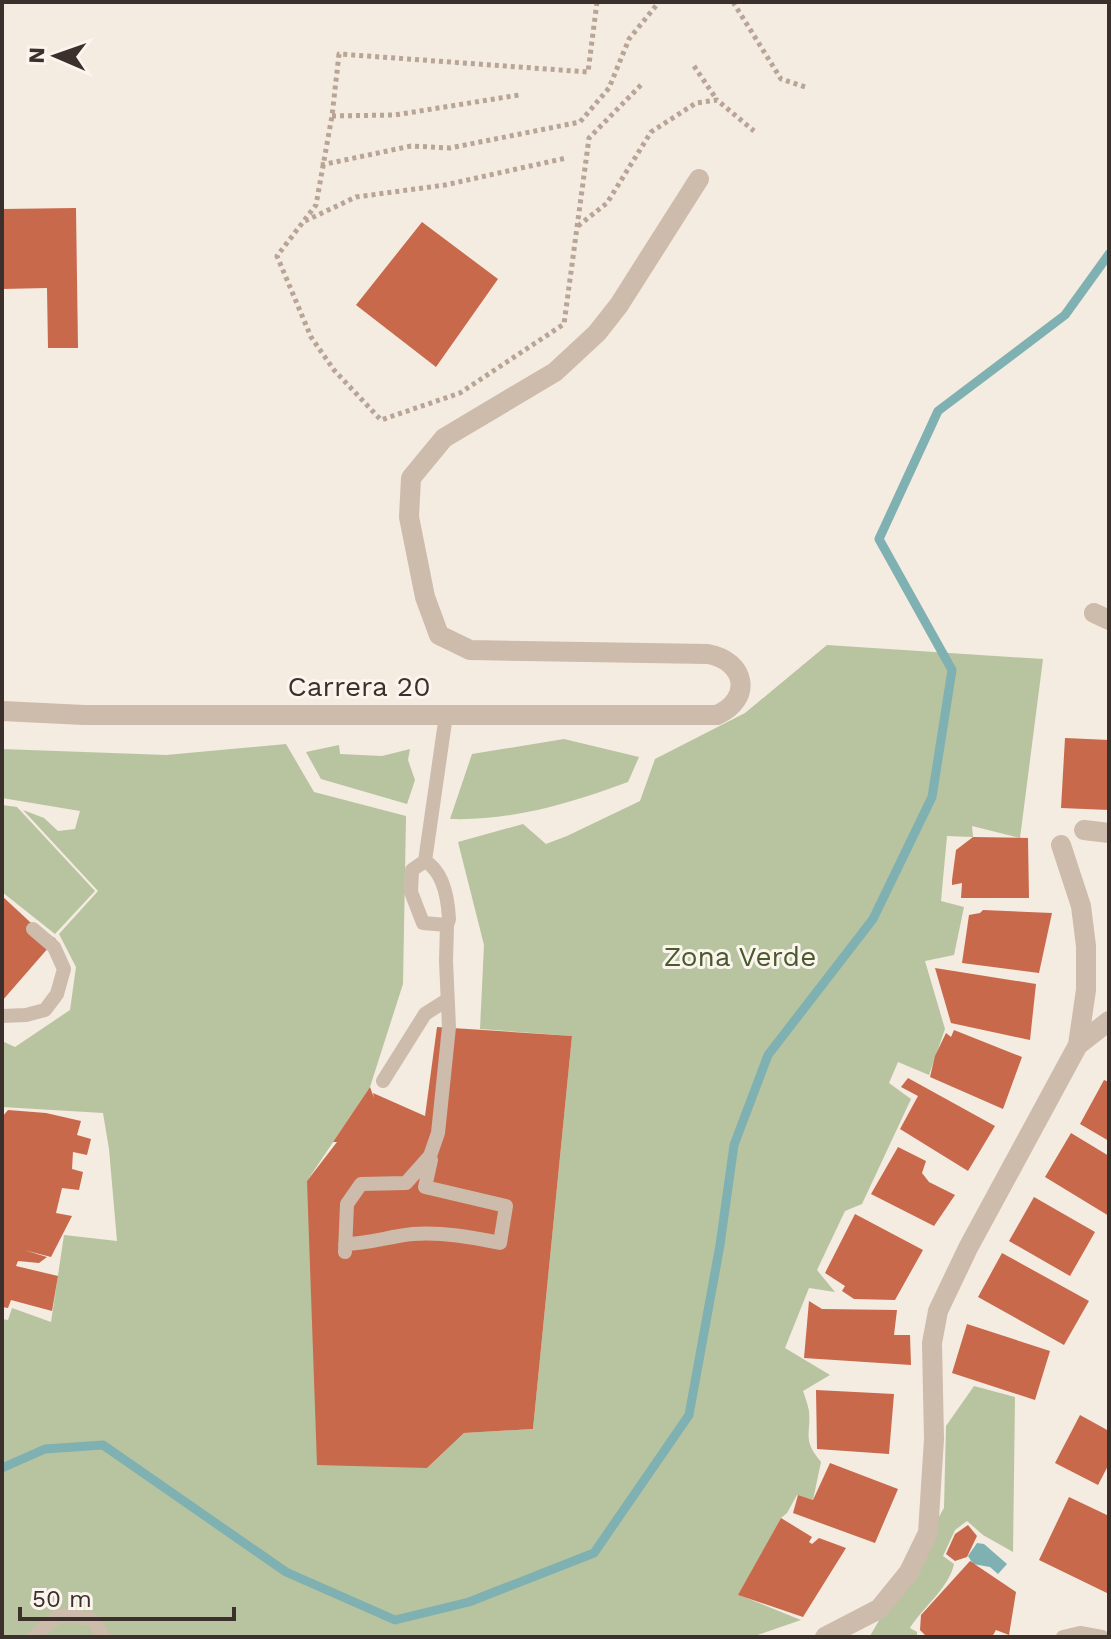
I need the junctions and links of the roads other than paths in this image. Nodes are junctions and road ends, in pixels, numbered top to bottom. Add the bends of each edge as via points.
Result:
1 (699, 179) dead end
2 (2, 711) edge
3 (446, 715) junction
4 (1084, 830) dead end
5 (1109, 833) edge
6 (1061, 845) dead end
7 (425, 861) junction
8 (447, 925) junction
9 (33, 929) dead end
10 (447, 1000) junction
11 (2, 1016) edge
12 (1109, 1021) edge
13 (1078, 1045) junction
14 (383, 1081) dead end
15 (433, 1148) junction
16 (34, 1637) edge
17 (104, 1637) edge
18 (825, 1637) edge
19 (1063, 1637) edge
20 (1102, 1637) edge

1 - 3 street, Carrera 20 via 597,333 555,372 444,438 411,478 409,517 425,597 439,635 470,650 724,657 741,680 739,696 717,715
2 - 3 street, Carrera 20
3 - 7 lane
4 - 5 street
6 - 13 street via 1081,906 1086,946
7 - 8 lane via 440,874
7 - 8 lane via 412,870 411,892 423,923
8 - 10 lane
9 - 11 lane via 54,947 64,969 57,994 45,1010
10 - 14 lane via 425,1014
10 - 15 lane via 448,1039
12 - 13 street
13 - 18 street via 938,1311 932,1343 934,1439 928,1533 909,1572 879,1609
15 - 15 lane via 406,1183 361,1184 347,1204 345,1248 411,1234 454,1234 500,1243 506,1206 425,1187
16 - 17 lane via 68,1614 93,1620
19 - 20 lane

